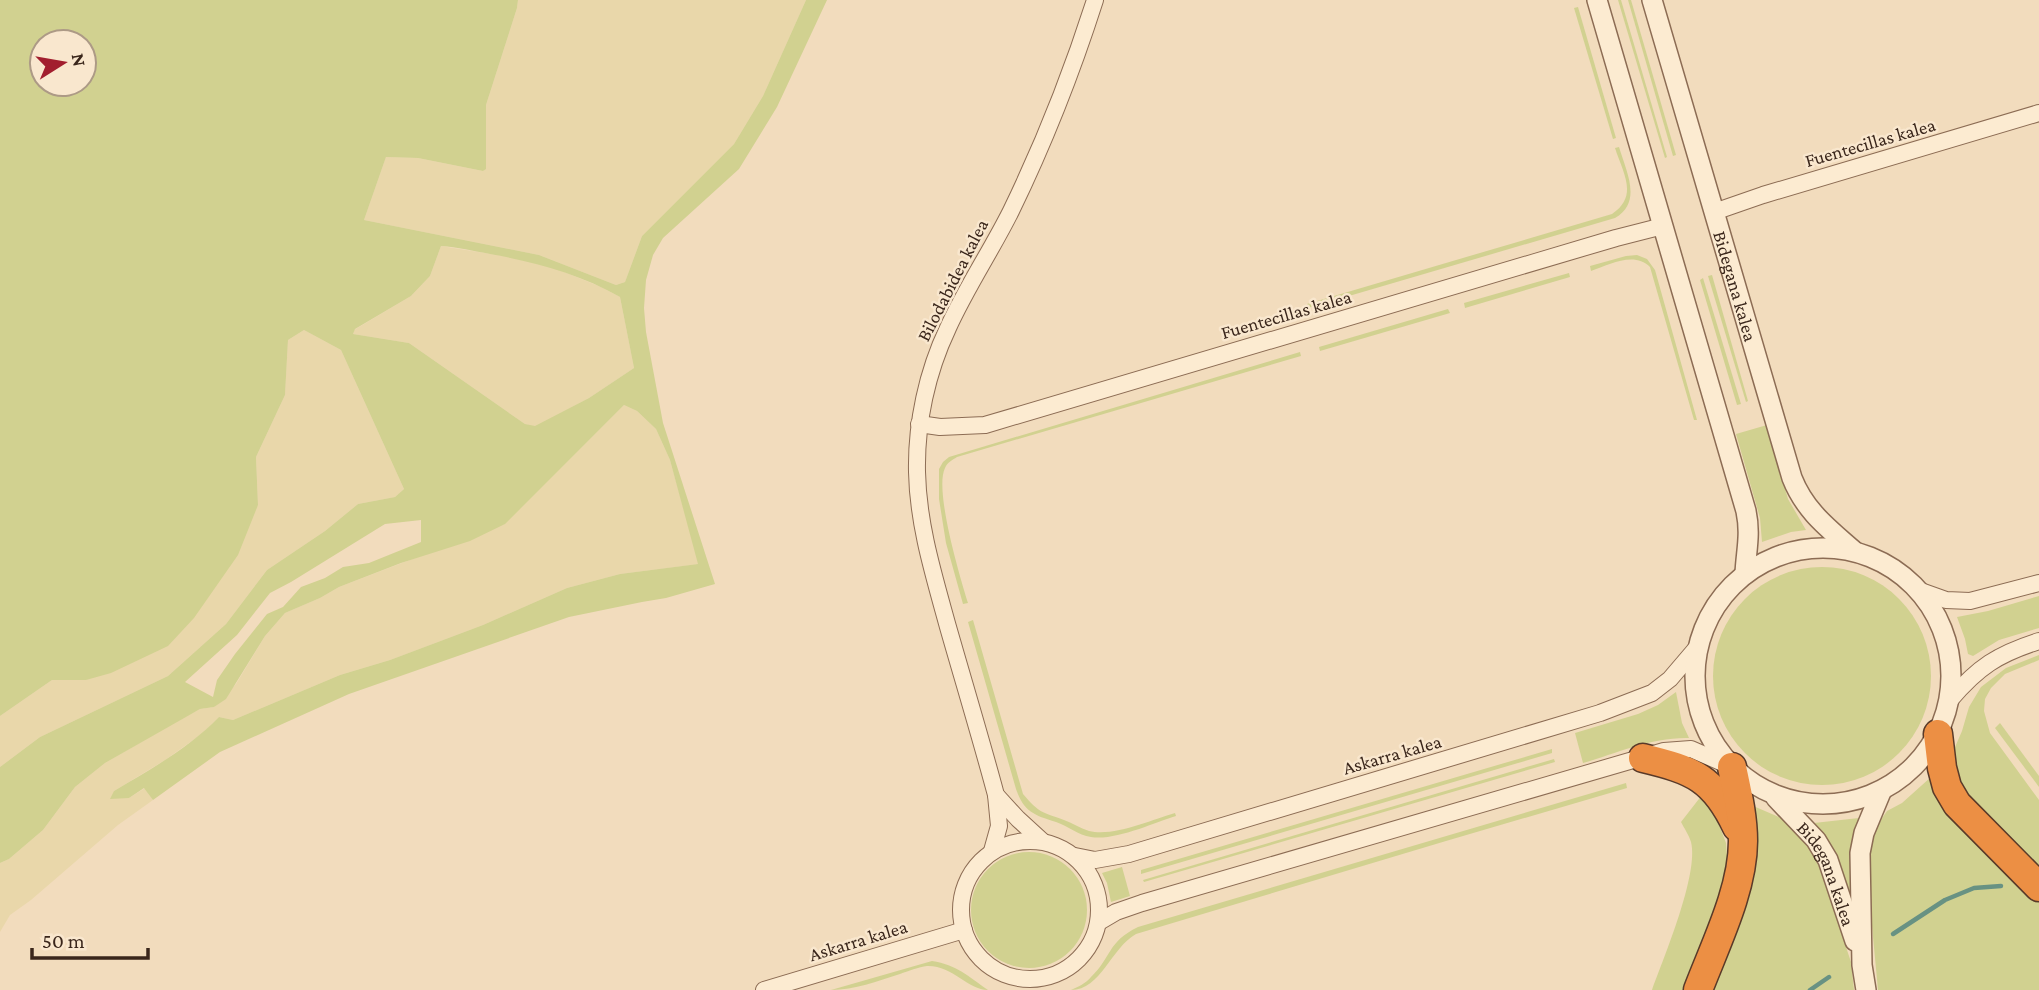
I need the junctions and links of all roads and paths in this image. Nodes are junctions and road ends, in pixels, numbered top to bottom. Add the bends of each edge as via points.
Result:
1 (1096, 0) edge
2 (1597, 0) edge
3 (1652, 0) edge
4 (2039, 113) edge
5 (1714, 212) junction
6 (1663, 226) junction
7 (919, 424) junction
8 (1855, 551) junction
9 (1745, 574) junction
10 (2039, 583) edge
11 (1918, 590) junction
12 (2039, 641) edge
13 (1699, 645) junction
14 (1950, 699) junction
15 (1938, 734) junction
16 (1643, 758) junction
17 (1732, 767) junction
18 (1881, 792) junction
19 (1772, 794) junction
20 (996, 795) junction
21 (1042, 841) junction
22 (1743, 841) junction
23 (992, 851) junction
24 (1075, 856) junction
25 (2039, 887) edge
26 (1099, 922) junction
27 (964, 930) junction
28 (1862, 965) junction
29 (764, 990) edge
30 (1698, 990) edge
31 (1866, 990) edge

1 - 7 street, Bilodabidea kalea via 1033,163 947,329
2 - 6 street
3 - 5 street, Bidegana kalea
4 - 5 street, Fuentecillas kalea
5 - 8 street, Bidegana kalea via 1798,493 1813,514
6 - 7 street, Fuentecillas kalea via 985,425
6 - 9 street via 1746,512
7 - 20 street, Bilodabidea kalea via 917,473 923,528
8 - 9 street via 1797,550
8 - 11 street via 1900,573
9 - 13 street via 1716,606
10 - 11 street via 1970,601 1946,600
11 - 14 street via 1936,614 1947,641
12 - 14 street via 1986,664
13 - 17 street via 1695,689 1700,710 1707,731
13 - 24 street, Askarra kalea via 1652,693 1600,713 1129,853 1095,860
14 - 15 street
15 - 18 street via 1924,757
15 - 25 highway via 1947,787 1957,804
16 - 17 street via 1691,749
16 - 22 highway via 1695,774 1713,787
16 - 26 street via 1142,903
17 - 19 street
17 - 22 highway
18 - 19 street via 1827,805 1794,802
18 - 28 street, Bidegana kalea via 1860,853
19 - 28 street, Bidegana kalea via 1816,839 1828,860
20 - 21 street, Bilodabidea kalea
20 - 23 street, Bilodabidea kalea via 999,826
21 - 23 street via 1016,841
21 - 24 street
22 - 30 highway via 1740,872
23 - 27 street via 978,863 965,886
24 - 26 street via 1096,886
26 - 27 street via 1091,944 1076,962 1057,974 1034,980 1011,977 990,967 974,951
27 - 29 street, Askarra kalea
28 - 31 street, Bidegana kalea

